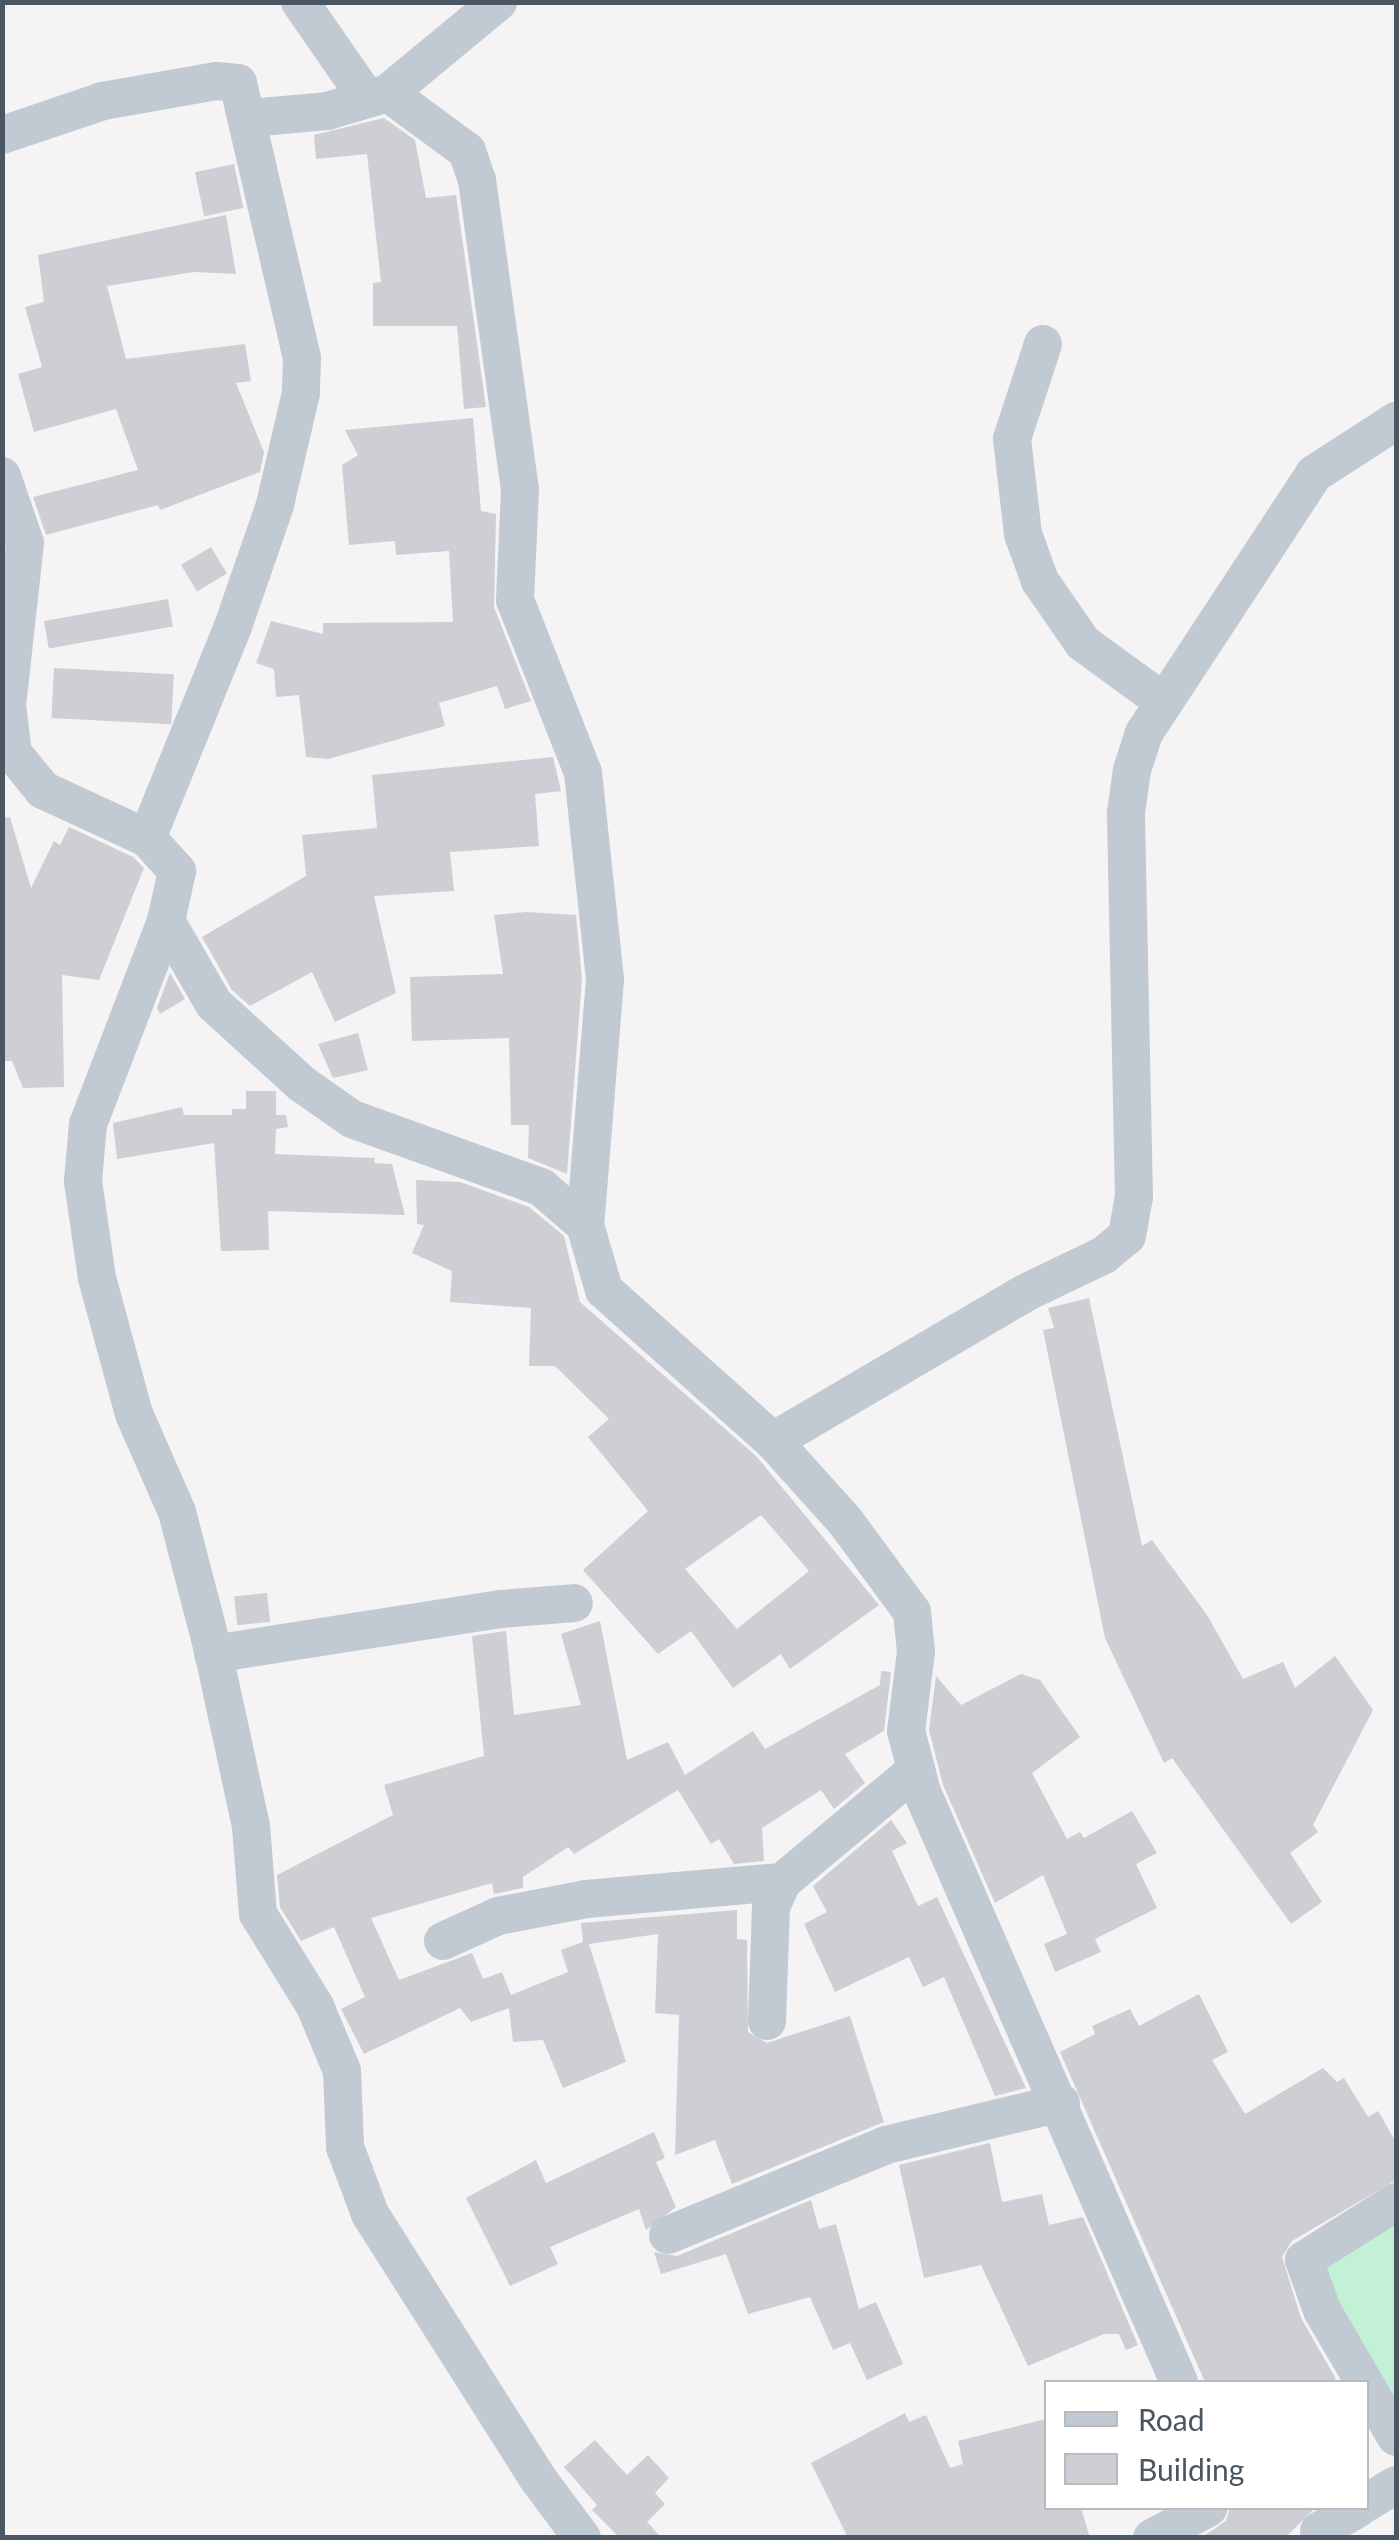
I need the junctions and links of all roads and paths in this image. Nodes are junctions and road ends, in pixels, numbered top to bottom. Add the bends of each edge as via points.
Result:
1 (300, 2) edge
2 (498, 2) edge
3 (377, 95) junction
4 (249, 118) junction
5 (2, 135) edge
6 (1043, 344) dead end
7 (1396, 421) edge
8 (2, 476) edge
9 (1164, 702) junction
10 (147, 838) junction
11 (166, 921) junction
12 (585, 1225) junction
13 (773, 1441) junction
14 (574, 1604) dead end
15 (214, 1654) junction
16 (916, 1770) junction
17 (782, 1882) junction
18 (443, 1941) dead end
19 (766, 2021) dead end
20 (1061, 2104) junction
21 (1396, 2202) edge
22 (668, 2236) dead end
23 (1178, 2380) edge
24 (1363, 2380) edge
25 (1369, 2391) edge
26 (1396, 2437) edge
27 (1396, 2485) edge
28 (1369, 2501) edge
29 (1204, 2510) edge
30 (1353, 2510) edge
31 (1311, 2525) edge
32 (582, 2538) edge
33 (1152, 2538) edge

1 - 3 street
2 - 3 street
3 - 4 street via 327,112
3 - 12 street via 467,151 477,180 520,490 515,600 583,773 605,979
4 - 5 street via 238,84 216,80 104,101
4 - 10 street via 258,192 302,359 301,392 274,504 232,629
6 - 9 street via 1012,440 1023,534 1040,580 1083,643
7 - 9 street via 1314,474
8 - 10 street via 24,544 7,705 13,753 43,790
9 - 13 street via 1138,752 1126,813 1134,1198 1126,1236 1104,1256 1024,1292
10 - 11 street via 177,871
11 - 12 street via 214,1004 302,1084 352,1120 541,1187
11 - 15 street via 93,1110 83,1181 97,1278 130,1397 177,1512
12 - 13 street via 604,1290
13 - 16 street via 845,1521 912,1612 916,1652 906,1731
14 - 15 street via 500,1609
15 - 32 street via 252,1826 258,1914 315,2006 342,2072 346,2147 370,2214
16 - 17 street
16 - 20 street
17 - 18 street via 586,1900 498,1916
17 - 19 street via 771,1908
20 - 22 street via 886,2145
20 - 23 street
21 - 24 street via 1304,2260 1322,2310
25 - 26 street
27 - 28 street
29 - 33 street
30 - 31 street

